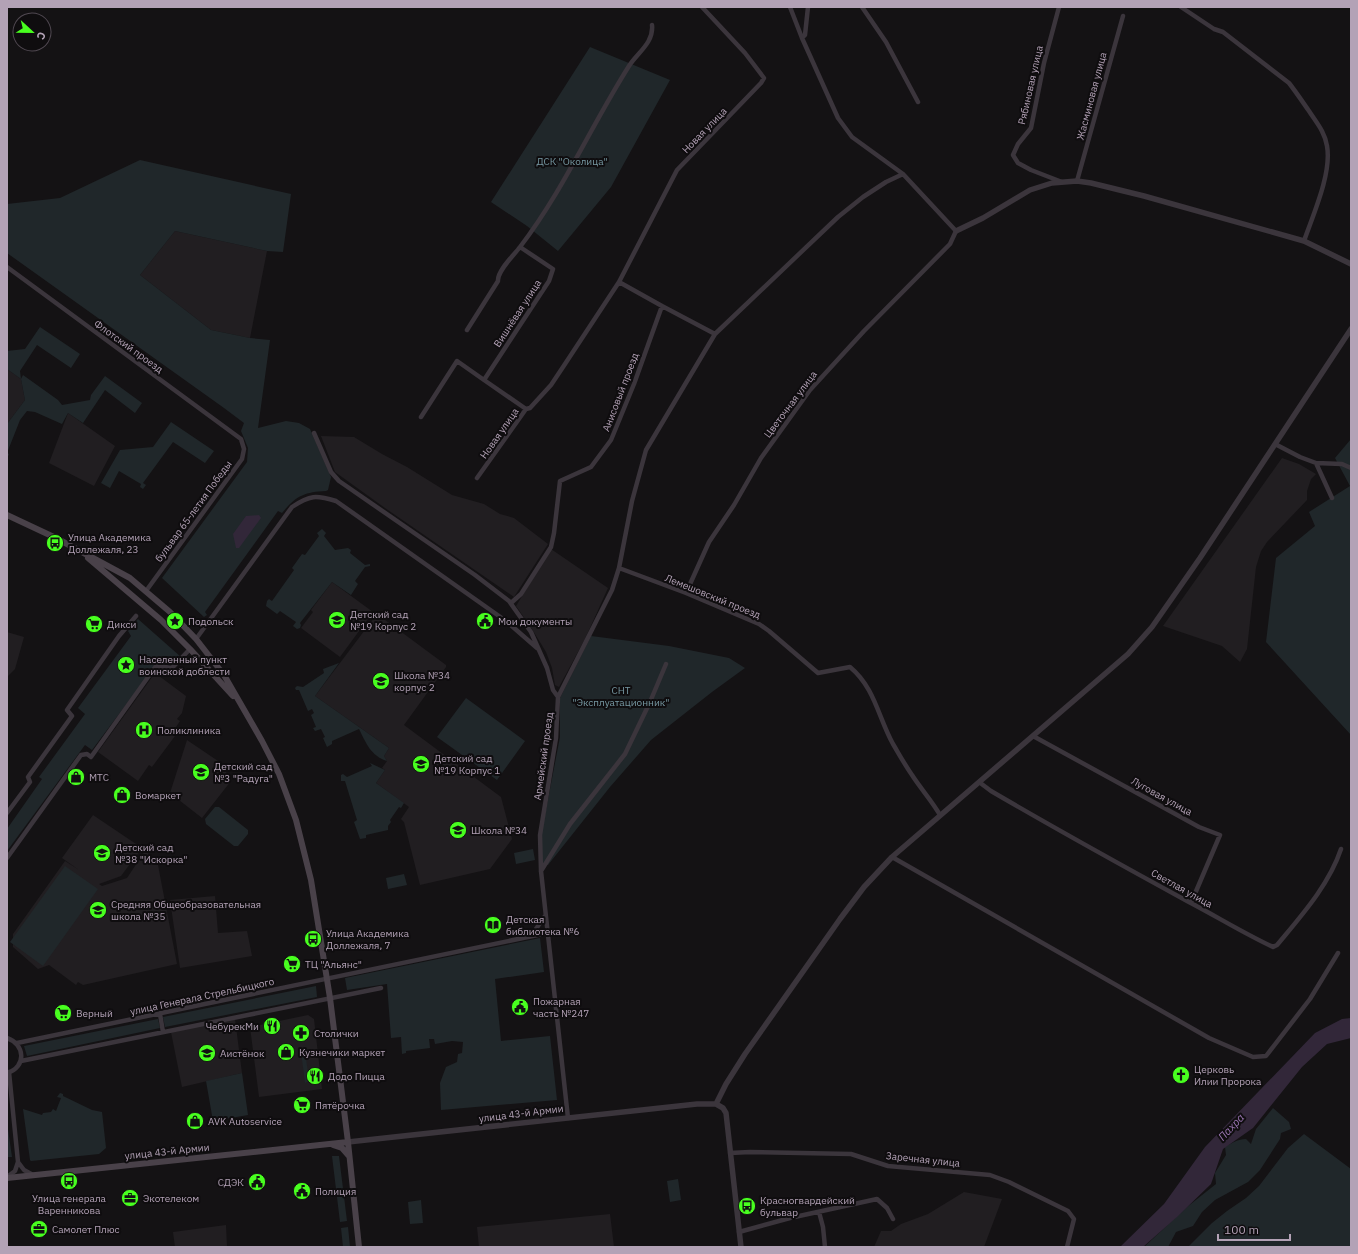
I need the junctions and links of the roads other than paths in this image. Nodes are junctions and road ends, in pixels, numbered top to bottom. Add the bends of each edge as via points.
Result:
1 (702, 7) edge
2 (790, 7) edge
3 (808, 7) edge
4 (862, 7) edge
5 (1060, 7) edge
6 (1181, 7) edge
7 (1123, 16) dead end
8 (652, 25) dead end
9 (802, 38) junction
10 (918, 102) dead end
11 (903, 174) junction
12 (1077, 181) junction
13 (1062, 182) junction
14 (956, 231) junction
15 (1304, 242) junction
16 (520, 247) junction
17 (1351, 264) edge
18 (7, 267) edge
19 (619, 282) junction
20 (662, 306) junction
21 (1351, 329) edge
22 (467, 330) dead end
23 (715, 334) junction
24 (484, 380) junction
25 (526, 409) junction
26 (421, 417) dead end
27 (314, 433) dead end
28 (241, 439) joint
29 (1275, 444) junction
30 (1316, 464) junction
31 (1351, 468) edge
32 (477, 478) dead end
33 (1332, 498) dead end
34 (7, 515) edge
35 (80, 551) junction
36 (619, 568) junction
37 (130, 578) junction
38 (120, 586) junction
39 (146, 591) junction
40 (686, 593) junction
41 (511, 603) junction
42 (136, 616) dead end
43 (196, 639) junction
44 (190, 649) junction
45 (538, 649) junction
46 (212, 658) junction
47 (666, 664) dead end
48 (205, 665) junction
49 (558, 697) junction
50 (243, 708) junction
51 (1033, 736) junction
52 (979, 782) junction
53 (7, 813) edge
54 (940, 815) junction
55 (1342, 849) dead end
56 (892, 857) junction
57 (7, 858) edge
58 (541, 871) junction
59 (1190, 903) junction
60 (546, 916) junction
61 (547, 933) junction
62 (531, 936) junction
63 (1338, 953) dead end
64 (327, 979) junction
65 (381, 988) dead end
66 (330, 998) junction
67 (160, 1014) junction
68 (164, 1032) junction
69 (7, 1038) edge
70 (17, 1043) junction
71 (21, 1061) junction
72 (8, 1072) edge
73 (716, 1104) junction
74 (568, 1118) junction
75 (348, 1142) junction
76 (329, 1144) junction
77 (730, 1154) junction
78 (350, 1156) junction
79 (18, 1162) junction
80 (34, 1175) junction
81 (7, 1177) edge
82 (819, 1212) junction
83 (893, 1219) dead end
84 (739, 1232) junction
85 (358, 1247) edge
86 (741, 1247) edge
87 (825, 1247) edge
88 (1067, 1247) edge

1 - 19 street, Новая улица via 745,53 764,78 677,170
2 - 9 street
3 - 9 street via 805,35
4 - 10 street via 886,42
5 - 13 street, Рябиновая улица via 1044,63 1031,128 1013,155 1018,163
6 - 15 street via 1214,29 1223,32 1288,83 1323,132 1328,146 1328,164
7 - 12 street, Жасминовая улица
8 - 16 street via 653,31 648,42 629,65 557,194
9 - 11 street via 838,118 852,137
11 - 14 street
11 - 23 street via 869,193 838,217
12 - 13 street
12 - 15 street via 1144,196
13 - 14 street via 1030,190
14 - 40 street, Цветочная улица via 950,244 864,331 796,408 761,458 710,542
15 - 17 street
16 - 22 street via 502,270 498,281
16 - 24 street, Вишнёвая улица via 553,269 549,281
18 - 28 street, Флотский проезд
19 - 20 street
19 - 25 street, Новая улица via 551,385 530,408
20 - 23 street
20 - 41 street, Анисовый проезд via 611,440 591,467 560,481 551,547 521,594
21 - 29 street
23 - 36 street via 646,450 632,500
24 - 25 street
24 - 26 street via 457,361
25 - 32 street, Новая улица
27 - 41 street via 331,472 339,481 475,575
28 - 39 street, бульвар 65-летия Победы via 244,449 242,459
29 - 30 street
29 - 51 street via 1152,626 1128,654
30 - 31 street via 1342,464
30 - 33 street
34 - 35 main road
35 - 37 main road
35 - 38 main road
36 - 40 street, Лемешовский проезд
36 - 49 street via 607,602
37 - 38 main road
37 - 39 main road
38 - 44 main road via 161,620
39 - 43 main road
40 - 54 street, Лемешовский проезд via 769,630 818,673 850,668 860,676 872,695 892,742
41 - 45 street
42 - 53 street via 67,710 72,716 28,776 30,782
43 - 45 street, Армейский проезд via 292,507 304,499 320,496 336,501 506,622
43 - 46 main road
44 - 48 main road
44 - 57 street via 172,668 156,666 91,757 87,754 81,755
45 - 49 street, Армейский проезд
46 - 48 main road via 210,664
46 - 50 main road
47 - 58 street via 625,754 570,824
48 - 50 main road
49 - 58 street, Армейский проезд via 556,738 540,835
50 - 64 main road via 278,774 296,820 311,880
51 - 52 street
51 - 59 street, Луговая улица via 1199,827 1220,835
52 - 54 street
52 - 59 street, Светлая улица via 1082,844
54 - 56 street
55 - 59 street, Светлая улица via 1337,862 1312,902 1273,947
56 - 63 street via 1210,1038 1253,1057 1266,1056 1310,999
56 - 73 street via 864,887 840,919 745,1054
58 - 60 street, Армейский проезд
60 - 61 street, Армейский проезд
60 - 62 street
61 - 62 street, улица Генерала Стрельбицкого
61 - 74 street, Армейский проезд
62 - 64 street, улица Генерала Стрельбицкого
64 - 66 main road
64 - 67 street, улица Генерала Стрельбицкого
65 - 66 street
66 - 68 street
66 - 75 main road
67 - 68 street
67 - 70 street, улица Генерала Стрельбицкого
68 - 71 street
69 - 70 street
70 - 71 street via 21,1051
71 - 72 street via 14,1070
72 - 79 street
73 - 74 street, улица 43-й Армии
73 - 77 street via 726,1113
74 - 75 street, улица 43-й Армии
75 - 76 main road, улица 43-й Армии
75 - 78 main road
76 - 78 main road via 342,1148
76 - 80 main road, улица 43-й Армии
77 - 84 street
77 - 88 street, Заречная улица via 851,1154 888,1166 990,1175 1068,1211 1074,1219
78 - 85 main road
79 - 80 street via 24,1170
79 - 81 street via 15,1171
80 - 81 main road, улица 43-й Армии
82 - 83 street via 876,1199 887,1208
82 - 84 street
82 - 87 street
84 - 86 street

